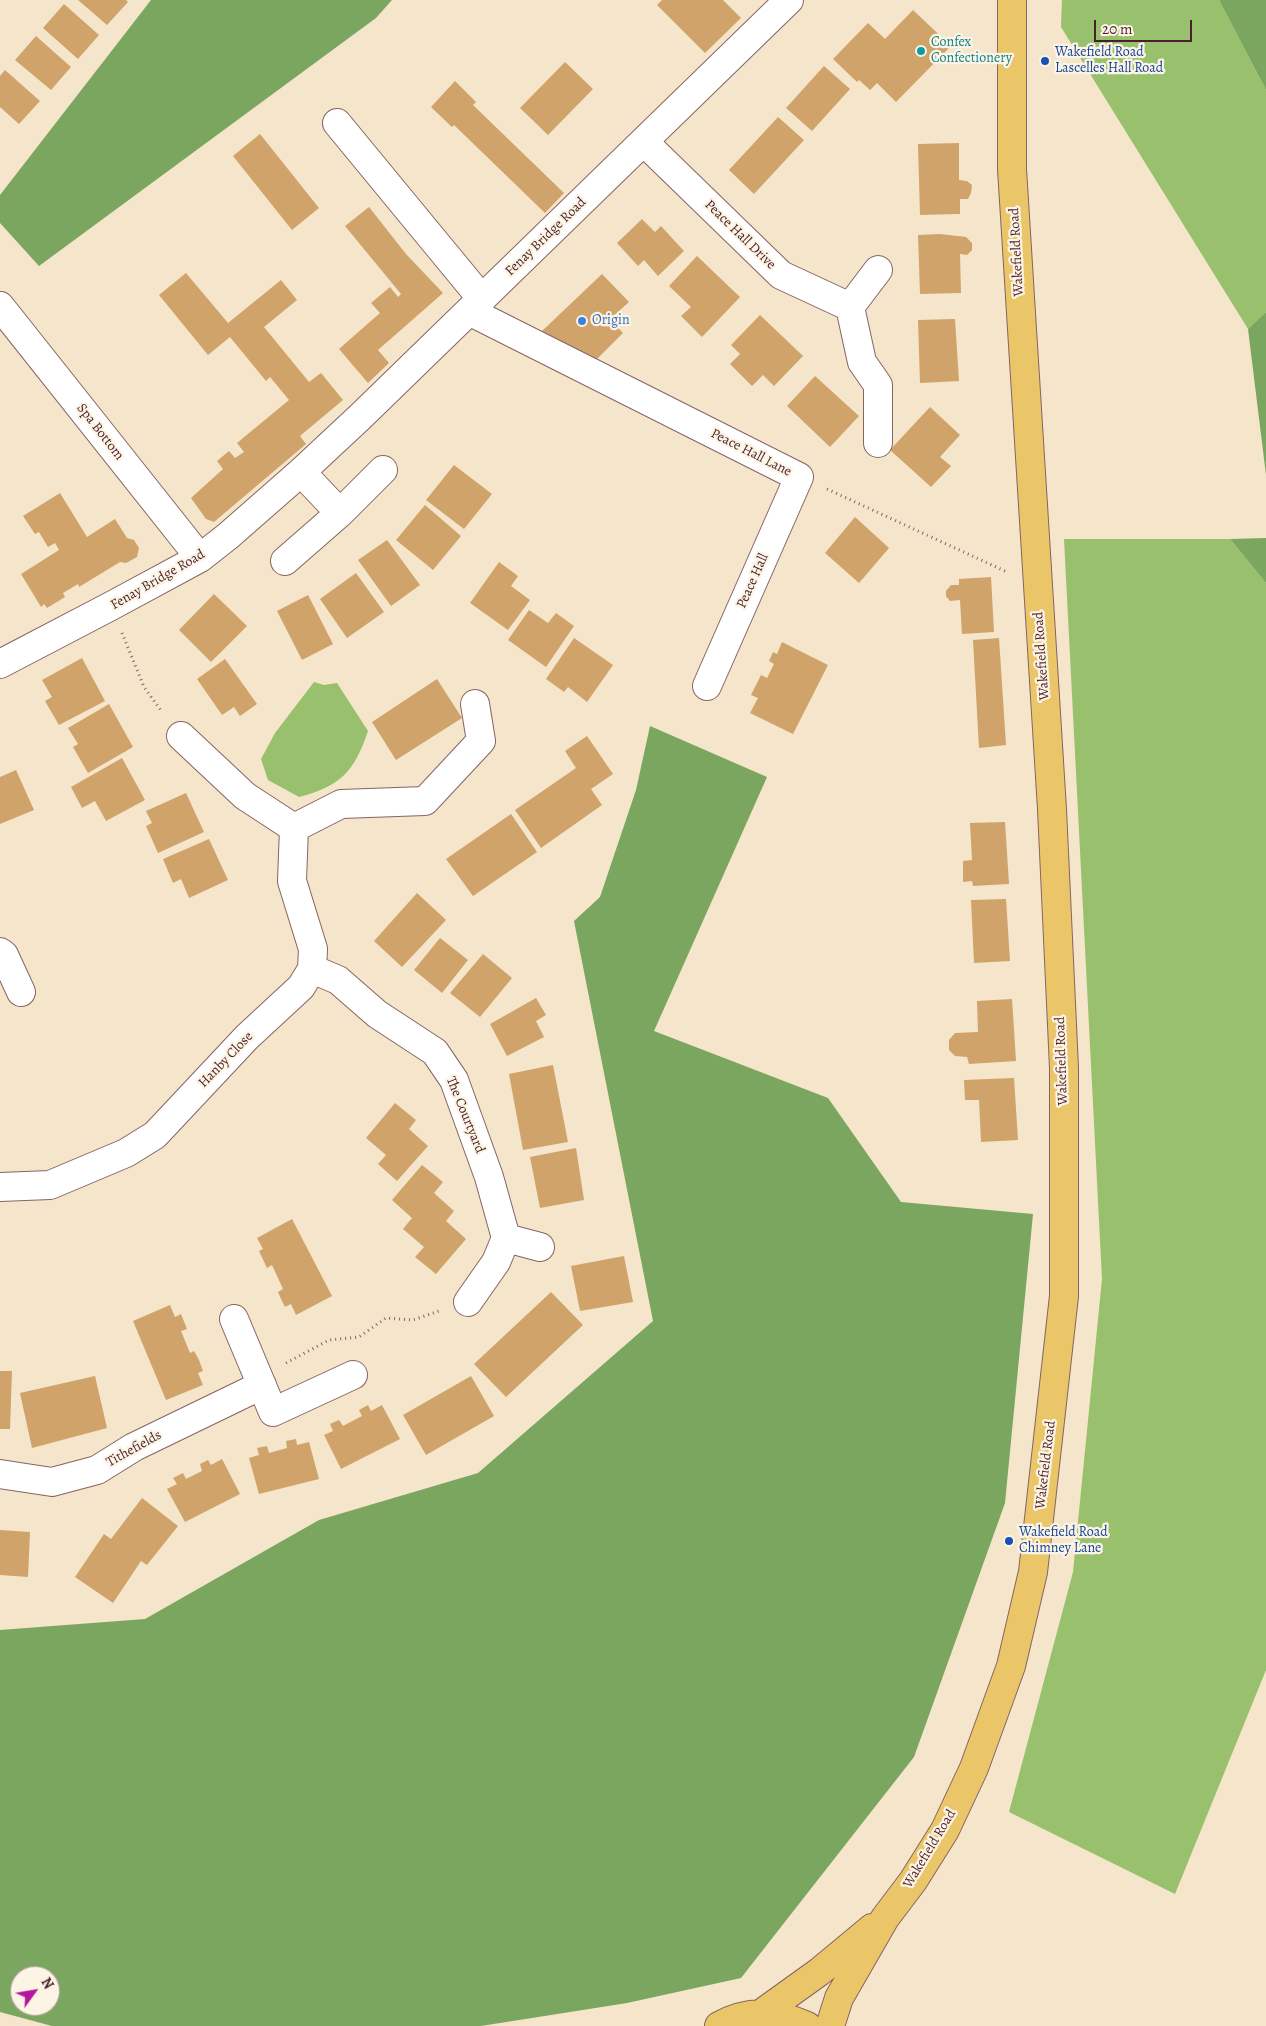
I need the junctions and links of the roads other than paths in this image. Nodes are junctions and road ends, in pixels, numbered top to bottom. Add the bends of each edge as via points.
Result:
1 (789, 0) edge
2 (1012, 0) edge
3 (1027, 0) edge
4 (337, 123) dead end
5 (644, 142) junction
6 (1012, 169) junction
7 (878, 270) dead end
8 (476, 305) junction
9 (0, 306) edge
10 (850, 307) junction
11 (878, 444) dead end
12 (383, 470) dead end
13 (301, 472) junction
14 (799, 477) joint
15 (340, 513) junction
16 (200, 558) junction
17 (285, 561) dead end
18 (0, 664) edge
19 (707, 686) dead end
20 (475, 704) dead end
21 (181, 736) road end
22 (294, 828) junction
23 (0, 952) edge
24 (312, 969) junction
25 (21, 992) dead end
26 (0, 1187) edge
27 (506, 1238) junction
28 (540, 1246) dead end
29 (468, 1302) road end
30 (234, 1319) dead end
31 (353, 1375) dead end
32 (260, 1381) junction
33 (0, 1474) edge
34 (885, 1918) junction
35 (762, 2013) junction
36 (719, 2026) edge
37 (807, 2026) edge
38 (830, 2026) edge

1 - 5 street, Fenay Bridge Road
2 - 6 highway, Wakefield Road
3 - 6 highway, Wakefield Road
4 - 8 street
5 - 8 street, Fenay Bridge Road
5 - 10 street, Peace Hall Drive via 781,275
6 - 34 highway, Wakefield Road via 1052,809 1064,1068 1064,1296 1033,1572 1011,1666 974,1768 945,1830
7 - 10 street
8 - 13 street, Fenay Bridge Road
8 - 14 street, Peace Hall Lane
9 - 16 street, Spa Bottom
10 - 11 street via 862,362 878,385
12 - 15 street
13 - 15 street
13 - 16 street, Fenay Bridge Road
14 - 19 street, Peace Hall
15 - 17 street
16 - 18 street, Fenay Bridge Road
20 - 22 street via 481,741 425,801 341,804
21 - 22 street via 245,796
22 - 24 street via 292,881 313,949
23 - 25 street
24 - 26 street, Hanby Close via 301,987 247,1036 155,1135 126,1153 50,1185
24 - 27 street, The Courtyard via 338,980 378,1014 434,1052 454,1080 489,1177
27 - 28 street
27 - 29 street via 496,1262
30 - 32 street
31 - 32 street via 273,1412
32 - 33 street, Tithefields via 97,1470 52,1482
34 - 35 highway, Wakefield Road
34 - 38 highway, Wakefield Road via 839,1998
35 - 36 highway, Wakefield Road via 734,2018
35 - 37 highway, Wakefield Road via 786,2016

